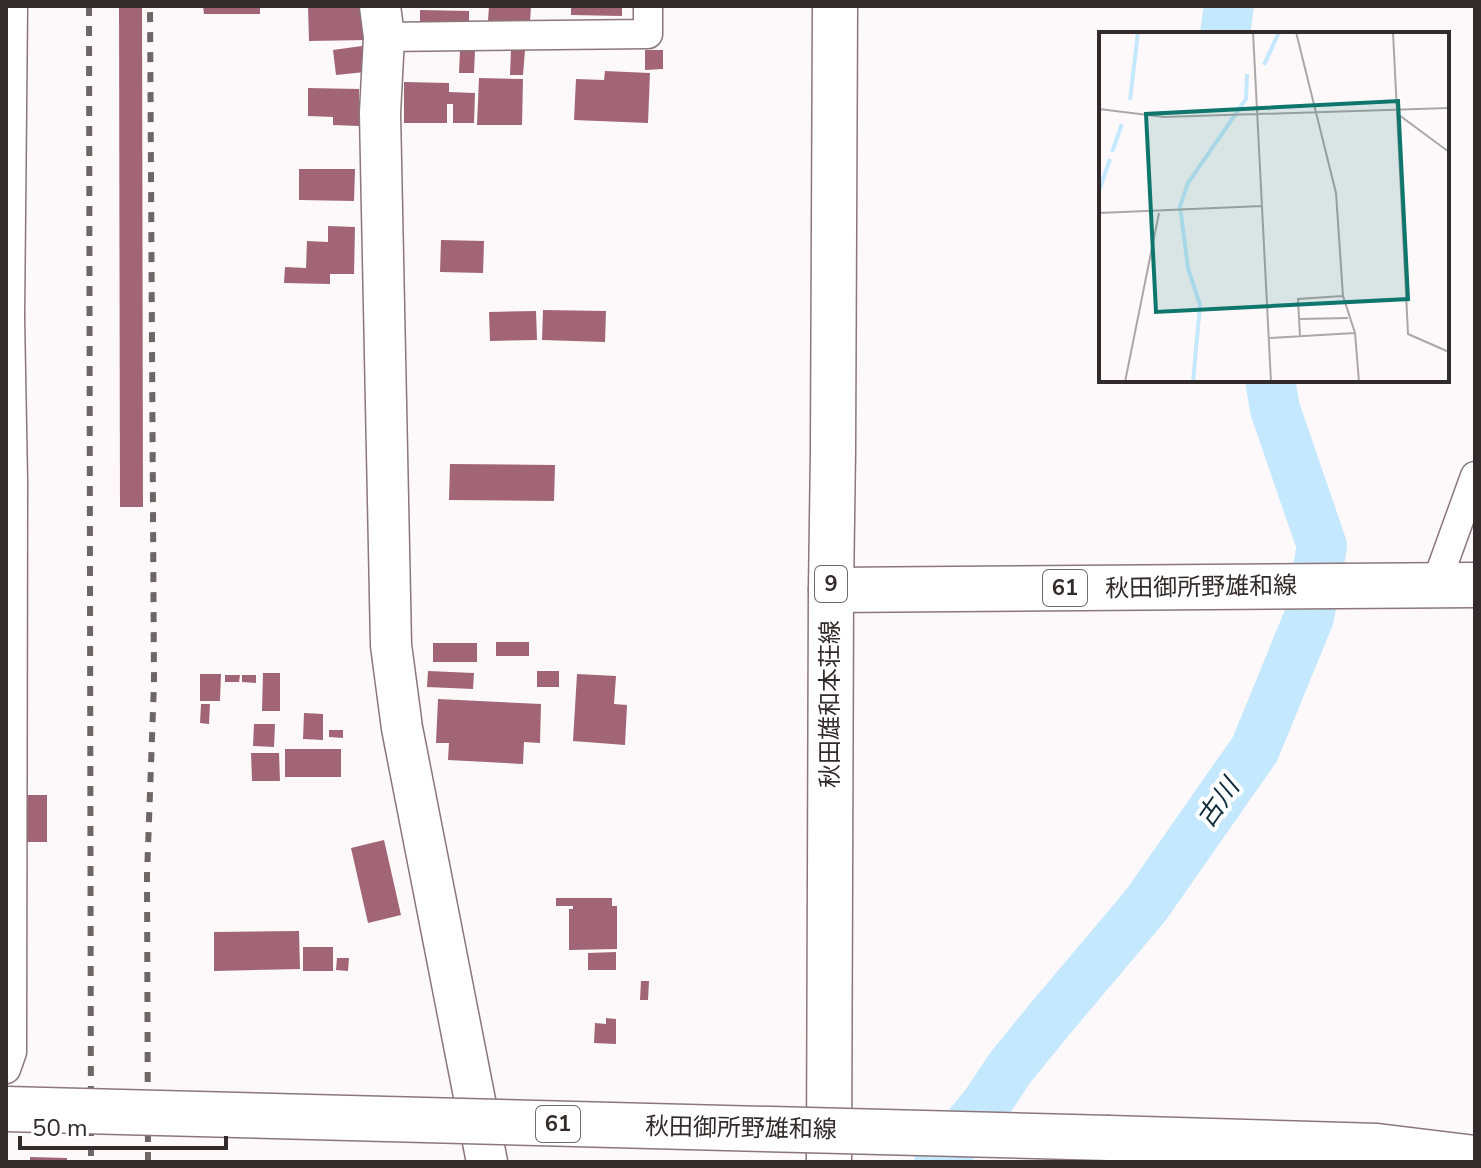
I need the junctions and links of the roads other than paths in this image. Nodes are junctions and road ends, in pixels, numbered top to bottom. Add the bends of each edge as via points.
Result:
1 (13, 6) edge
2 (648, 6) edge
3 (835, 6) edge
4 (382, 22) edge
5 (1475, 476) edge
6 (1455, 584) edge
7 (831, 590) junction
8 (6, 1069) edge
9 (6, 1109) edge
10 (1475, 1158) edge
11 (487, 1162) edge
12 (829, 1162) edge

1 - 8 street via 12,1052
2 - 4 street via 648,34
3 - 7 main road, 秋田雄和本荘線 / 9
4 - 11 street via 391,645 402,728
5 - 6 street
6 - 7 main road, 秋田御所野雄和線 / 61
7 - 12 main road, 秋田雄和本荘線 / 9
9 - 10 main road, 秋田御所野雄和線 / 61, bridge via 1377,1146

